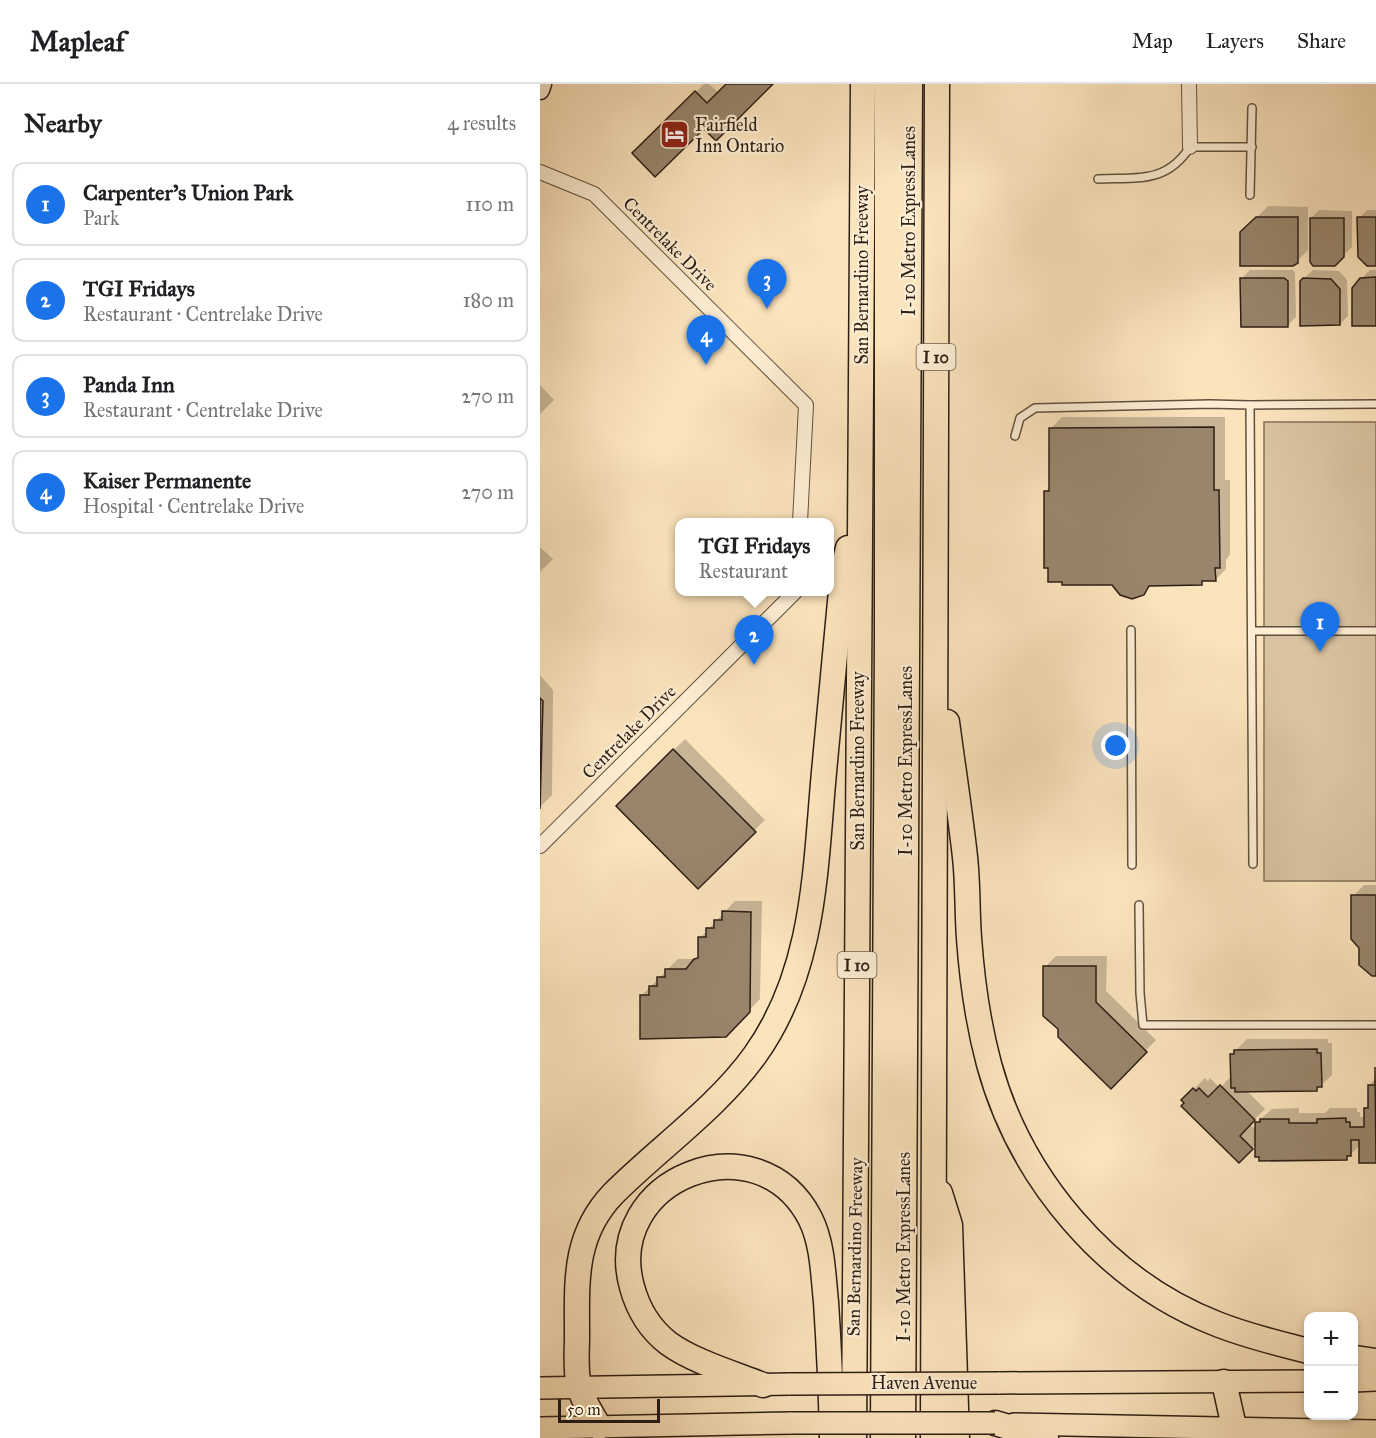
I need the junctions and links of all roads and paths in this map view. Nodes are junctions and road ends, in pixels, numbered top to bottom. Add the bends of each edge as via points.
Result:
1 (542, 84) edge
2 (863, 84) edge
3 (887, 84) edge
4 (910, 84) edge
5 (938, 84) edge
6 (1190, 84) edge
7 (540, 90) edge
8 (1252, 108) dead end
9 (1190, 147) junction
10 (1252, 147) junction
11 (540, 172) edge
12 (1098, 178) dead end
13 (1250, 195) dead end
14 (1376, 404) edge
15 (1250, 405) junction
16 (1015, 436) dead end
17 (859, 493) junction
18 (800, 518) edge
19 (790, 596) edge
20 (934, 630) junction
21 (1131, 630) dead end
22 (1252, 631) junction
23 (1376, 631) edge
24 (540, 846) edge
25 (1253, 864) dead end
26 (1132, 865) dead end
27 (1139, 905) dead end
28 (1376, 1025) edge
29 (904, 1166) junction
30 (933, 1169) junction
31 (932, 1290) junction
32 (1304, 1350) edge
33 (1358, 1359) edge
34 (1376, 1361) edge
35 (1358, 1380) edge
36 (1376, 1380) edge
37 (1304, 1381) edge
38 (1224, 1382) junction
39 (764, 1385) junction
40 (579, 1387) junction
41 (540, 1388) edge
42 (995, 1424) junction
43 (599, 1427) junction
44 (540, 1428) edge
45 (1376, 1431) edge
46 (1234, 1433) edge
47 (832, 1438) edge
48 (854, 1438) edge
49 (883, 1438) edge
50 (903, 1438) edge
51 (933, 1438) edge
52 (957, 1438) edge
53 (1046, 1438) edge

1 - 7 main road
2 - 17 highway, San Bernardino Freeway / I 10
3 - 49 highway, I-10 Metro ExpressLanes
4 - 29 highway, I-10 Metro ExpressLanes
5 - 20 highway, I 10
6 - 9 street
8 - 10 lane
9 - 10 lane
9 - 12 lane via 1180,162 1152,177
10 - 13 lane
11 - 18 street, Centrelake Drive via 594,194 806,405
14 - 15 lane
15 - 16 lane via 1035,408 1020,418
15 - 22 lane
17 - 40 highway via 843,569 813,886 803,953 784,1005 755,1055 597,1212 582,1245 577,1280
17 - 48 highway, San Bernardino Freeway / I 10
19 - 24 street, Centrelake Drive
20 - 30 highway, I 10
20 - 32 highway via 965,858 976,997 989,1064 1021,1144 1046,1185 1081,1228 1137,1280 1216,1324
21 - 26 lane
22 - 23 lane
22 - 25 lane
27 - 28 lane via 1143,1025
29 - 31 highway
29 - 50 highway, I-10 Metro ExpressLanes
30 - 31 highway, I 10
30 - 52 highway via 950,1225
31 - 51 highway, I 10
33 - 34 highway
35 - 36 main road
37 - 38 main road, Haven Avenue
38 - 39 main road, Haven Avenue, bridge
38 - 46 highway
39 - 40 main road, Haven Avenue
39 - 47 highway via 675,1348 658,1334 635,1298 628,1261 640,1218 668,1186 700,1170 728,1167 757,1171 788,1190 810,1218 823,1272
40 - 41 main road, Haven Avenue
40 - 43 highway
42 - 43 main road, bridge
42 - 46 main road
42 - 53 highway
43 - 44 main road
45 - 46 main road

